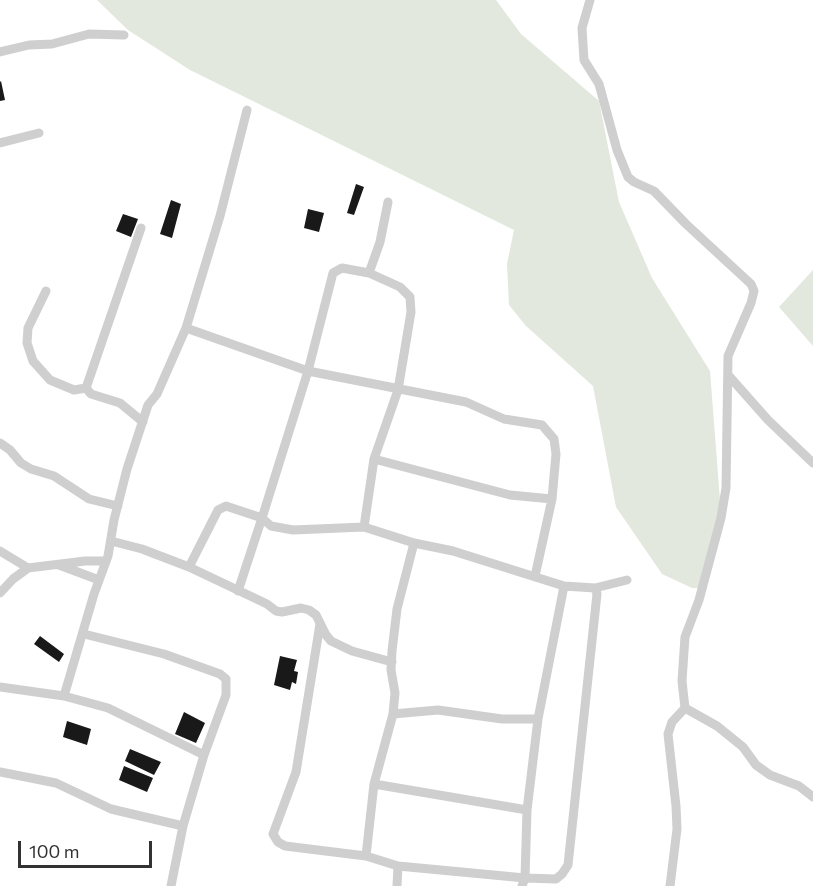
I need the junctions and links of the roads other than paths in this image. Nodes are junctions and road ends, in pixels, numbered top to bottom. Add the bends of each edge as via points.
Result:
1 (590, 0) edge
2 (124, 35) dead end
3 (0, 52) edge
4 (247, 110) dead end
5 (39, 134) dead end
6 (0, 143) edge
7 (388, 202) dead end
8 (141, 228) dead end
9 (369, 273) junction
10 (46, 291) dead end
11 (186, 328) junction
12 (308, 371) junction
13 (729, 375) junction
14 (86, 388) junction
15 (398, 390) junction
16 (143, 422) junction
17 (0, 443) edge
18 (374, 459) junction
19 (813, 464) edge
20 (552, 499) junction
21 (118, 506) junction
22 (262, 518) junction
23 (364, 527) junction
24 (111, 541) junction
25 (414, 543) junction
26 (0, 551) edge
27 (106, 561) junction
28 (57, 564) junction
29 (189, 567) junction
30 (28, 568) junction
31 (535, 576) junction
32 (99, 580) junction
33 (627, 580) dead end
34 (564, 586) junction
35 (595, 588) junction
36 (238, 591) junction
37 (0, 593) edge
38 (321, 624) junction
39 (84, 634) junction
40 (392, 662) junction
41 (0, 687) edge
42 (64, 696) junction
43 (685, 708) junction
44 (393, 714) junction
45 (538, 719) junction
46 (204, 755) junction
47 (0, 772) edge
48 (374, 784) junction
49 (813, 797) edge
50 (527, 810) junction
51 (183, 826) junction
52 (366, 856) junction
53 (398, 866) junction
54 (523, 882) edge
55 (171, 886) edge
56 (397, 886) edge
57 (670, 886) edge

1 - 13 street via 582,28 584,60 599,84 628,177 654,191 754,291 728,356
2 - 3 street via 89,34
4 - 11 street
5 - 6 street
7 - 9 street
8 - 14 street
9 - 12 street via 342,268 333,273
9 - 15 street via 400,287 410,297
10 - 14 street via 28,328 27,343 33,361 57,384 74,390
11 - 12 street
11 - 16 street
12 - 15 street
12 - 22 street
13 - 19 street
13 - 43 street via 726,488 699,600 684,637
14 - 16 street via 91,394 120,403
15 - 18 street
15 - 20 street via 466,402 504,419 542,425 554,439
16 - 21 street
17 - 21 street via 31,469 54,476 89,499
18 - 20 street via 510,495
18 - 23 street
20 - 31 street
21 - 24 street
22 - 23 street via 271,526 293,530
22 - 29 street via 226,506 218,510
22 - 36 street
23 - 25 street
24 - 27 street
24 - 29 street
25 - 31 street
25 - 40 street via 397,609
26 - 30 street
27 - 28 street
27 - 32 street
28 - 30 street
28 - 32 street
29 - 36 street
30 - 37 street
31 - 34 street
32 - 39 street
33 - 35 street
34 - 35 street
34 - 45 street
35 - 54 street via 568,865 555,879
36 - 38 street via 276,611 309,610
38 - 40 street via 331,640 352,651
38 - 52 street via 296,772 273,834 285,846
39 - 42 street
39 - 46 street via 164,654 212,670 226,679 226,694
40 - 44 street
41 - 42 street
42 - 46 street via 108,708
43 - 49 street via 717,726 770,775 799,786
43 - 57 street via 672,722 668,734 677,829
44 - 45 street via 438,710 502,719
44 - 48 street
45 - 50 street
46 - 51 street
47 - 51 street via 56,783 111,809
48 - 50 street
48 - 52 street
50 - 54 street
51 - 55 street
52 - 53 street
53 - 54 street
53 - 56 street

